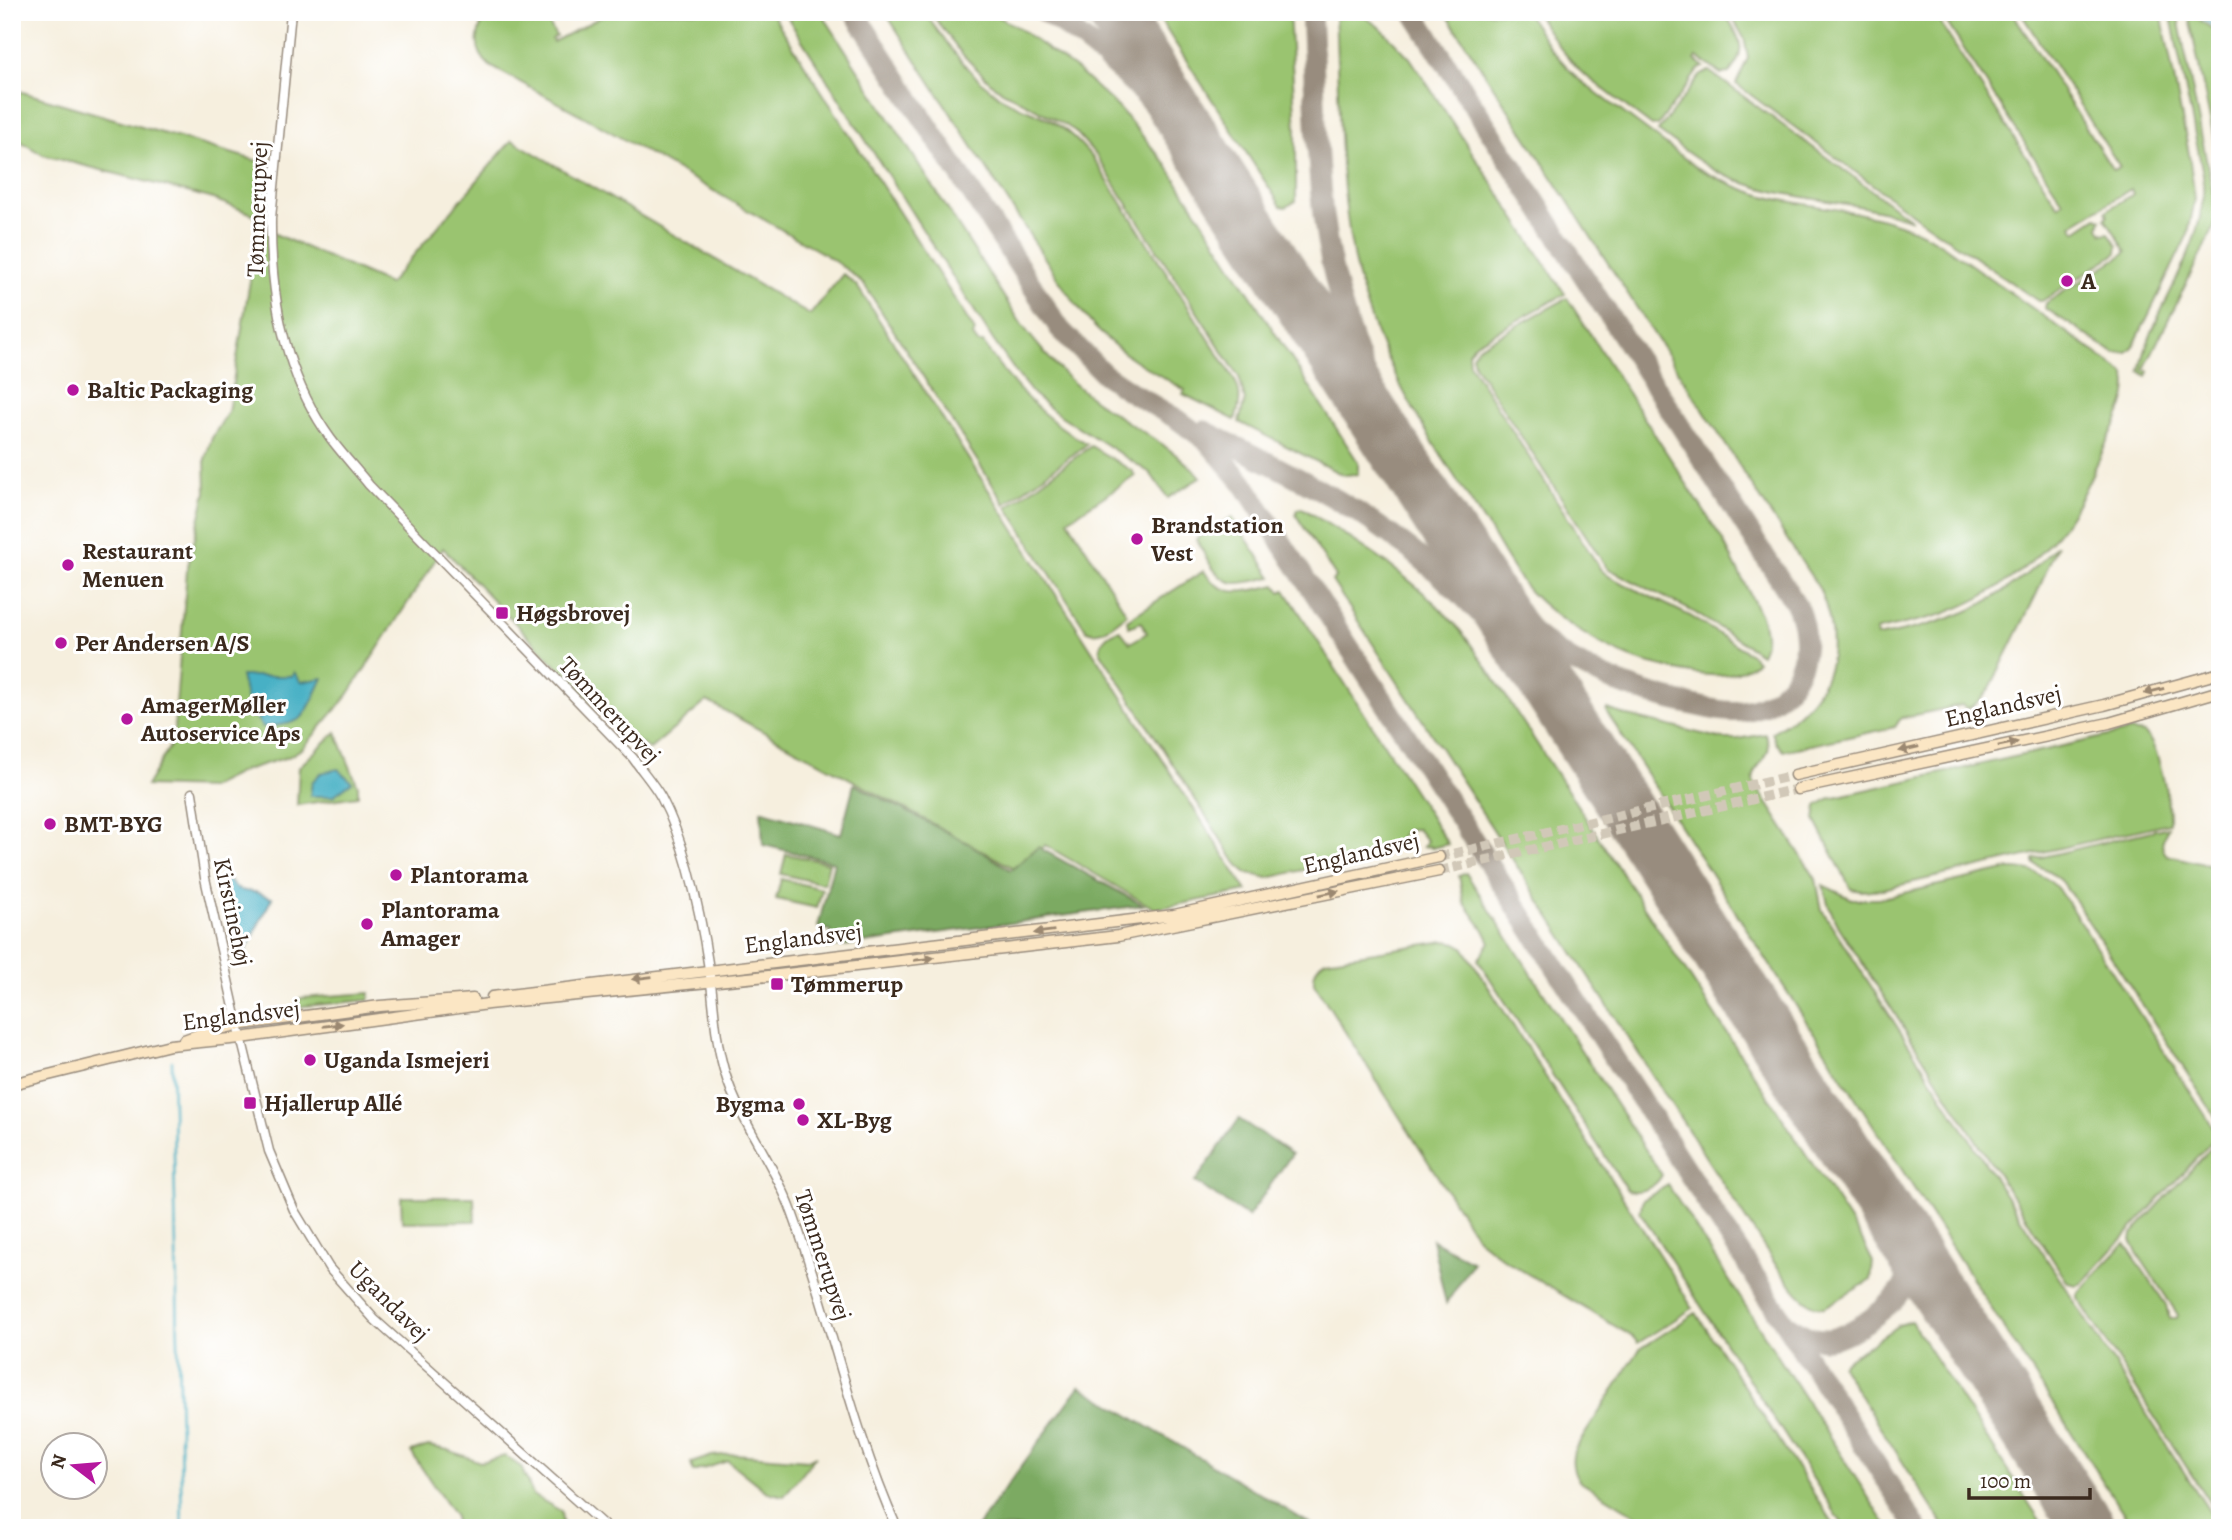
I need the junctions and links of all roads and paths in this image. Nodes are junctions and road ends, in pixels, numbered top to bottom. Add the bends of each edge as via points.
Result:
1 (291, 12) edge
2 (2220, 673) edge
3 (2220, 691) edge
4 (1795, 775) tunnel mouth
5 (1798, 789) tunnel mouth
6 (192, 793) dead end
7 (1438, 857) tunnel mouth
8 (1439, 871) tunnel mouth
9 (709, 970) junction
10 (711, 982) junction
11 (238, 1024) junction
12 (241, 1038) junction
13 (170, 1045) junction
14 (12, 1084) edge
15 (607, 1528) edge
16 (897, 1528) edge

1 - 9 street, Tømmerupvej via 271,248 278,314 299,379 330,438 369,485 633,758 659,793 685,862
2 -> 4 main road, Englandsvej via 2104,705
5 -> 3 main road, Englandsvej via 2109,723
6 - 11 street, Kirstinehøj via 205,878
7 -> 9 main road, Englandsvej via 1174,915
10 -> 8 main road, Englandsvej via 1118,936
9 - 10 street, Tømmerupvej
9 -> 11 main road, Englandsvej
12 -> 10 main road, Englandsvej via 488,1004
10 - 16 street, Tømmerupvej via 728,1082 792,1210 866,1451
11 - 12 street, Kirstinehøj
11 - 13 main road, Englandsvej
12 - 13 main road, Englandsvej
12 - 15 street, Ugandavej via 280,1182 329,1268 374,1319
13 - 14 main road, Englandsvej

